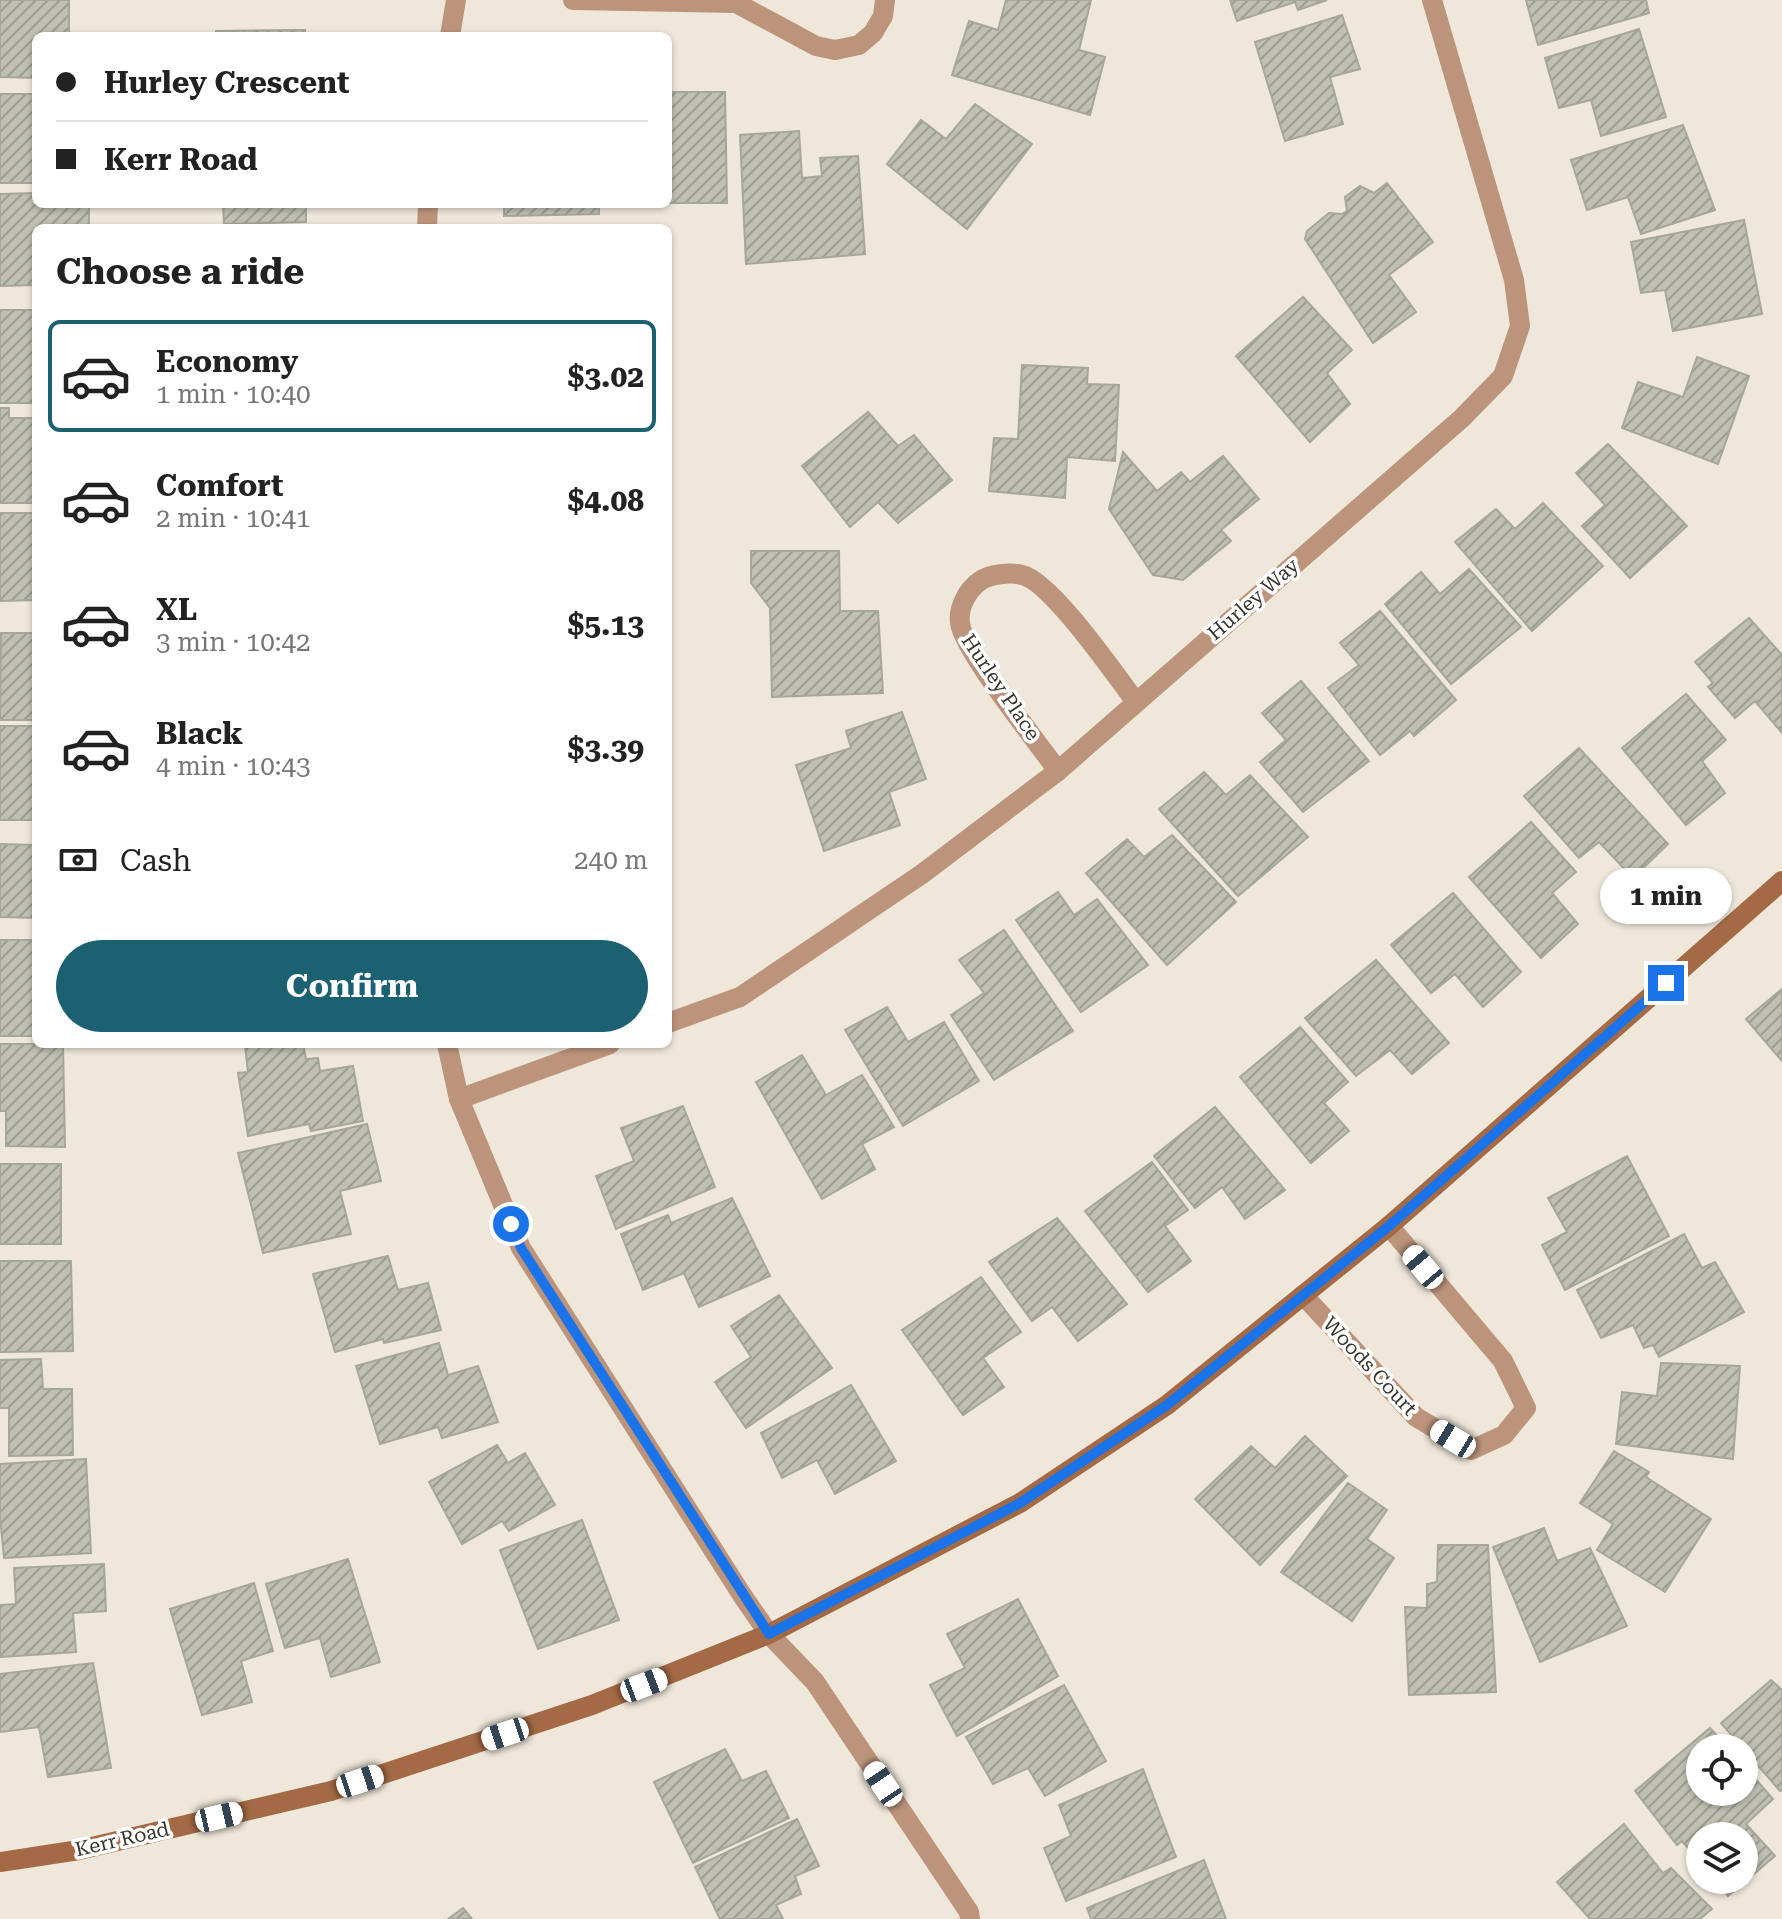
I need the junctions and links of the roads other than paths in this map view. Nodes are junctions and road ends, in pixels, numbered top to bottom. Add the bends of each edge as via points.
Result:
1 (456, 0) edge
2 (573, 0) edge
3 (885, 0) edge
4 (1432, 0) edge
5 (738, 2) edge
6 (451, 32) edge
7 (1136, 702) junction
8 (1058, 771) junction
9 (1782, 881) edge
10 (672, 1022) edge
11 (448, 1048) edge
12 (599, 1048) edge
13 (459, 1099) junction
14 (1389, 1226) junction
15 (1303, 1295) junction
16 (769, 1634) junction
17 (0, 1862) edge
18 (970, 1919) edge

1 - 6 street
2 - 5 street
3 - 5 street via 873,33 859,45 835,50 816,46
4 - 7 street, Hurley Way via 1514,280 1520,326 1503,376 1462,418
7 - 8 street, Hurley Way
7 - 8 street, Hurley Place via 1042,586 1024,575 981,580 963,600 960,624 973,653
8 - 10 street, Hurley Way via 922,874 740,997
9 - 14 street, Kerr Road
11 - 13 street
12 - 13 street
13 - 16 street via 521,1248
14 - 15 street, Kerr Road
14 - 15 street, Woods Court via 1503,1361 1526,1408 1504,1435 1471,1450 1416,1417
15 - 16 street, Kerr Road via 1167,1405 1020,1503
16 - 17 street, Kerr Road via 592,1705 331,1791 79,1850
16 - 18 street via 815,1682

